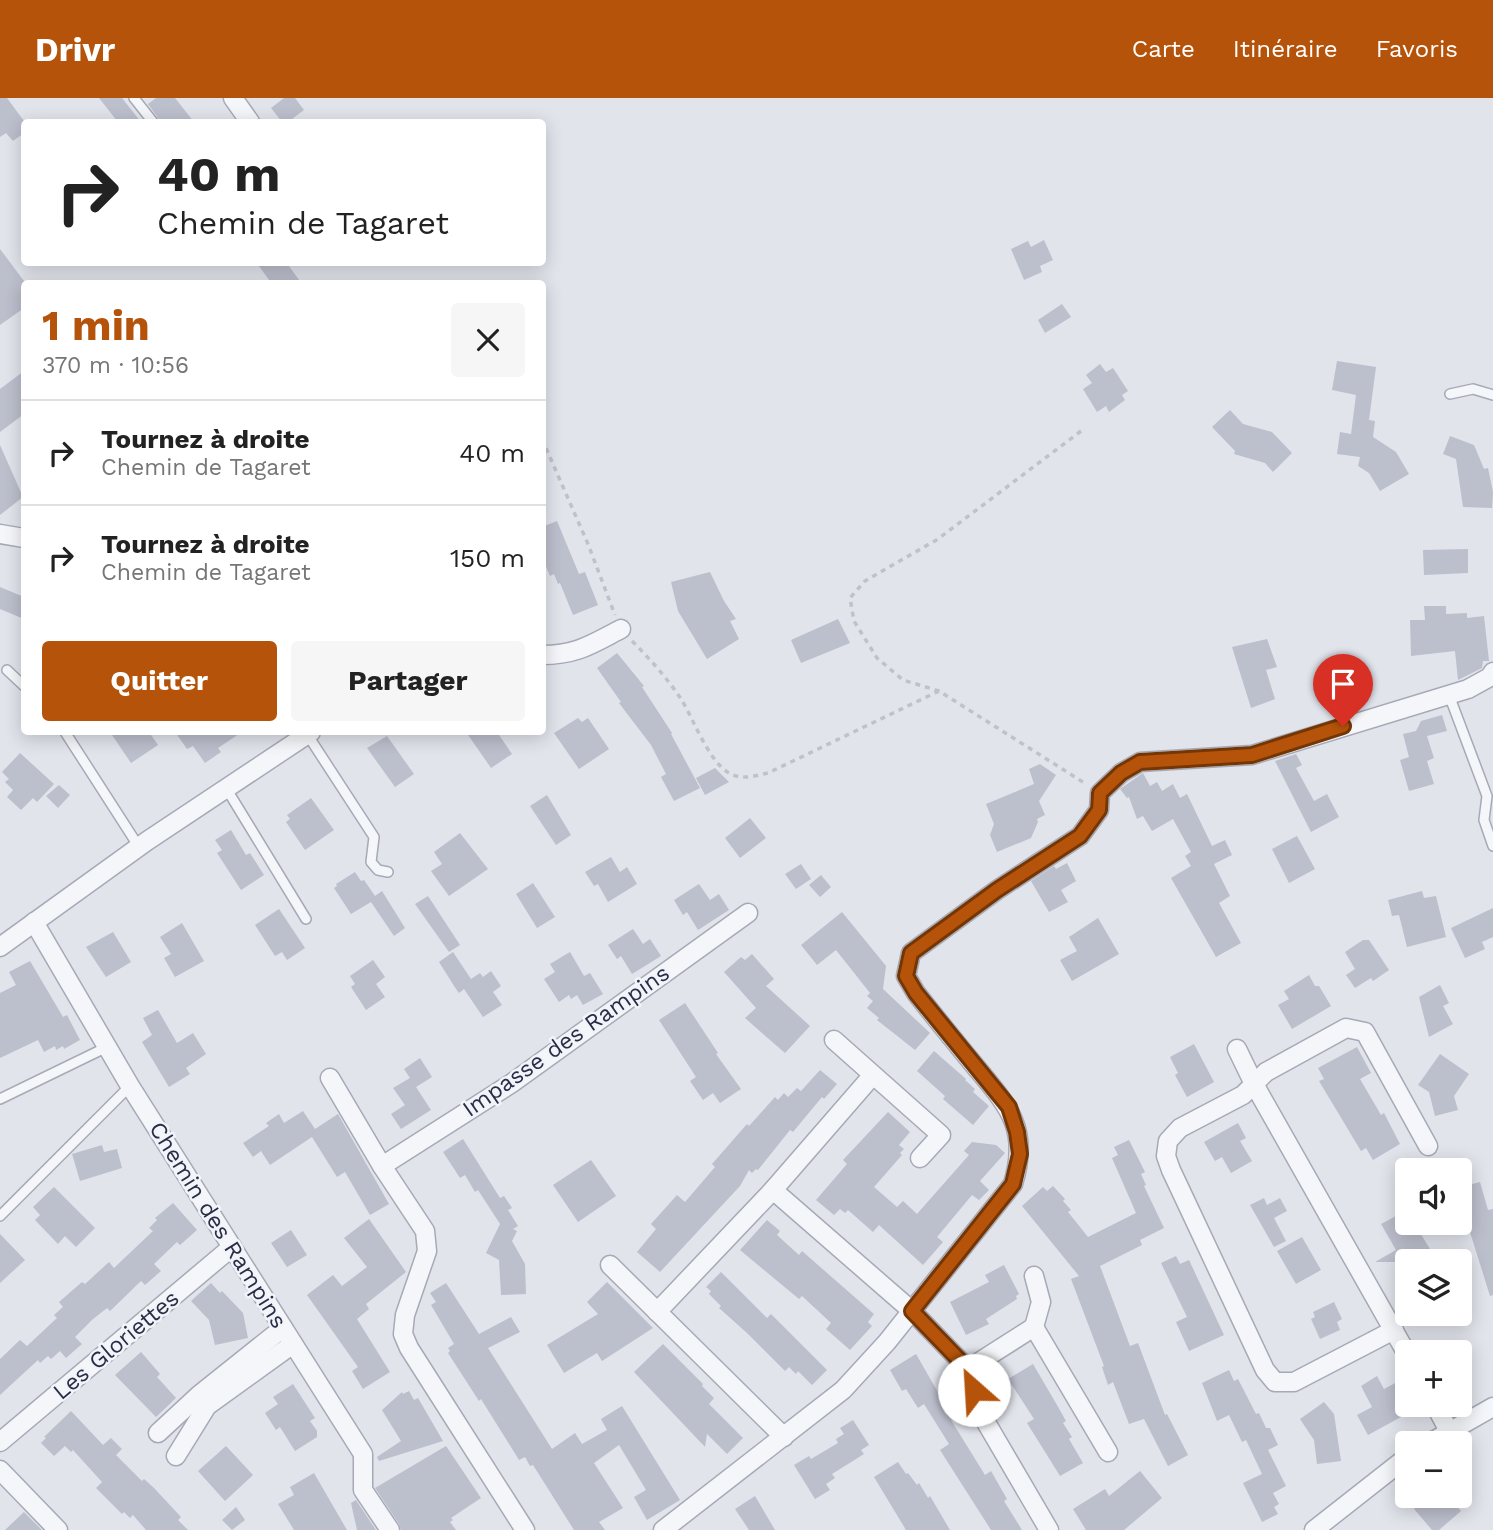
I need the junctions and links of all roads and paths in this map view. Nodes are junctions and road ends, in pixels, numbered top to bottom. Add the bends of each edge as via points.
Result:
1 (134, 98) edge
2 (233, 98) edge
3 (151, 119) edge
4 (248, 119) edge
5 (1450, 394) dead end
6 (1493, 395) edge
7 (1080, 431) dead end
8 (546, 448) edge
9 (0, 534) edge
10 (21, 538) edge
11 (621, 629) junction
12 (546, 654) edge
13 (7, 670) dead end
14 (1493, 672) edge
15 (21, 682) edge
16 (939, 691) junction
17 (1449, 695) junction
18 (67, 735) edge
19 (306, 735) edge
20 (310, 735) edge
21 (226, 788) junction
22 (1100, 793) junction
23 (1493, 846) edge
24 (139, 847) junction
25 (388, 872) dead end
26 (748, 913) dead end
27 (306, 919) dead end
28 (34, 922) junction
29 (0, 947) edge
30 (834, 1040) dead end
31 (107, 1047) junction
32 (1237, 1049) dead end
33 (872, 1076) junction
34 (330, 1078) dead end
35 (1254, 1084) junction
36 (130, 1086) junction
37 (0, 1099) edge
38 (1428, 1146) dead end
39 (920, 1158) dead end
40 (382, 1166) junction
41 (773, 1190) junction
42 (0, 1216) edge
43 (232, 1247) junction
44 (610, 1265) dead end
45 (1034, 1276) dead end
46 (912, 1311) junction
47 (657, 1312) junction
48 (1034, 1327) junction
49 (283, 1328) junction
50 (1394, 1330) junction
51 (1399, 1340) edge
52 (293, 1343) junction
53 (968, 1369) junction
54 (1493, 1407) edge
55 (1441, 1417) edge
56 (1449, 1431) joint
57 (158, 1433) dead end
58 (784, 1437) junction
59 (0, 1442) edge
60 (1108, 1452) dead end
61 (176, 1456) dead end
62 (1395, 1466) edge
63 (0, 1470) edge
64 (58, 1530) edge
65 (390, 1530) edge
66 (525, 1530) edge
67 (663, 1530) edge
68 (1049, 1530) edge
69 (1314, 1530) edge

1 - 3 lane
2 - 4 street
5 - 6 lane via 1473,389
7 - 16 path via 938,539 865,581 850,598 854,621 877,658 903,680
8 - 11 path
9 - 10 street
11 - 12 street via 588,648
11 - 16 path via 681,700 716,762 734,776 768,773
13 - 15 lane
14 - 17 street
16 - 22 path
17 - 22 street via 1252,755 1140,762
17 - 23 lane via 1487,796 1484,820
18 - 24 lane
19 - 21 street
20 - 25 lane via 374,837 371,862 377,870
21 - 24 street
21 - 27 lane
22 - 46 street via 1099,810 1080,836 911,953 906,976 1009,1107 1020,1154 1013,1184
24 - 28 street
26 - 40 street, Impasse des Rampins via 512,1083
28 - 29 street
28 - 31 street, Chemin des Rampins
30 - 33 street
31 - 36 street, Chemin des Rampins
31 - 37 lane
32 - 35 street
33 - 39 street via 941,1135
33 - 41 street
34 - 40 street
35 - 38 street via 1266,1072 1346,1028 1365,1032
35 - 50 street
35 - 50 street via 1243,1095 1180,1128 1168,1141 1166,1156 1265,1370 1275,1382 1294,1381
36 - 42 lane
36 - 43 street, Chemin des Rampins
40 - 66 street via 425,1231 427,1251 405,1315 403,1334 408,1348
41 - 46 street
41 - 47 street
43 - 49 street, Chemin des Rampins
43 - 59 street, Les Gloriettes
44 - 47 street
45 - 48 street via 1041,1302
46 - 53 street
46 - 58 street via 843,1390
47 - 58 street
48 - 53 street
48 - 60 street
49 - 52 street, Chemin des Rampins
49 - 57 street
50 - 51 street
52 - 61 street via 207,1406
52 - 65 street, Chemin des Rampins via 363,1454 363,1490
53 - 68 street via 980,1412
54 - 56 street
55 - 56 street
58 - 67 street
62 - 69 street
63 - 64 street

